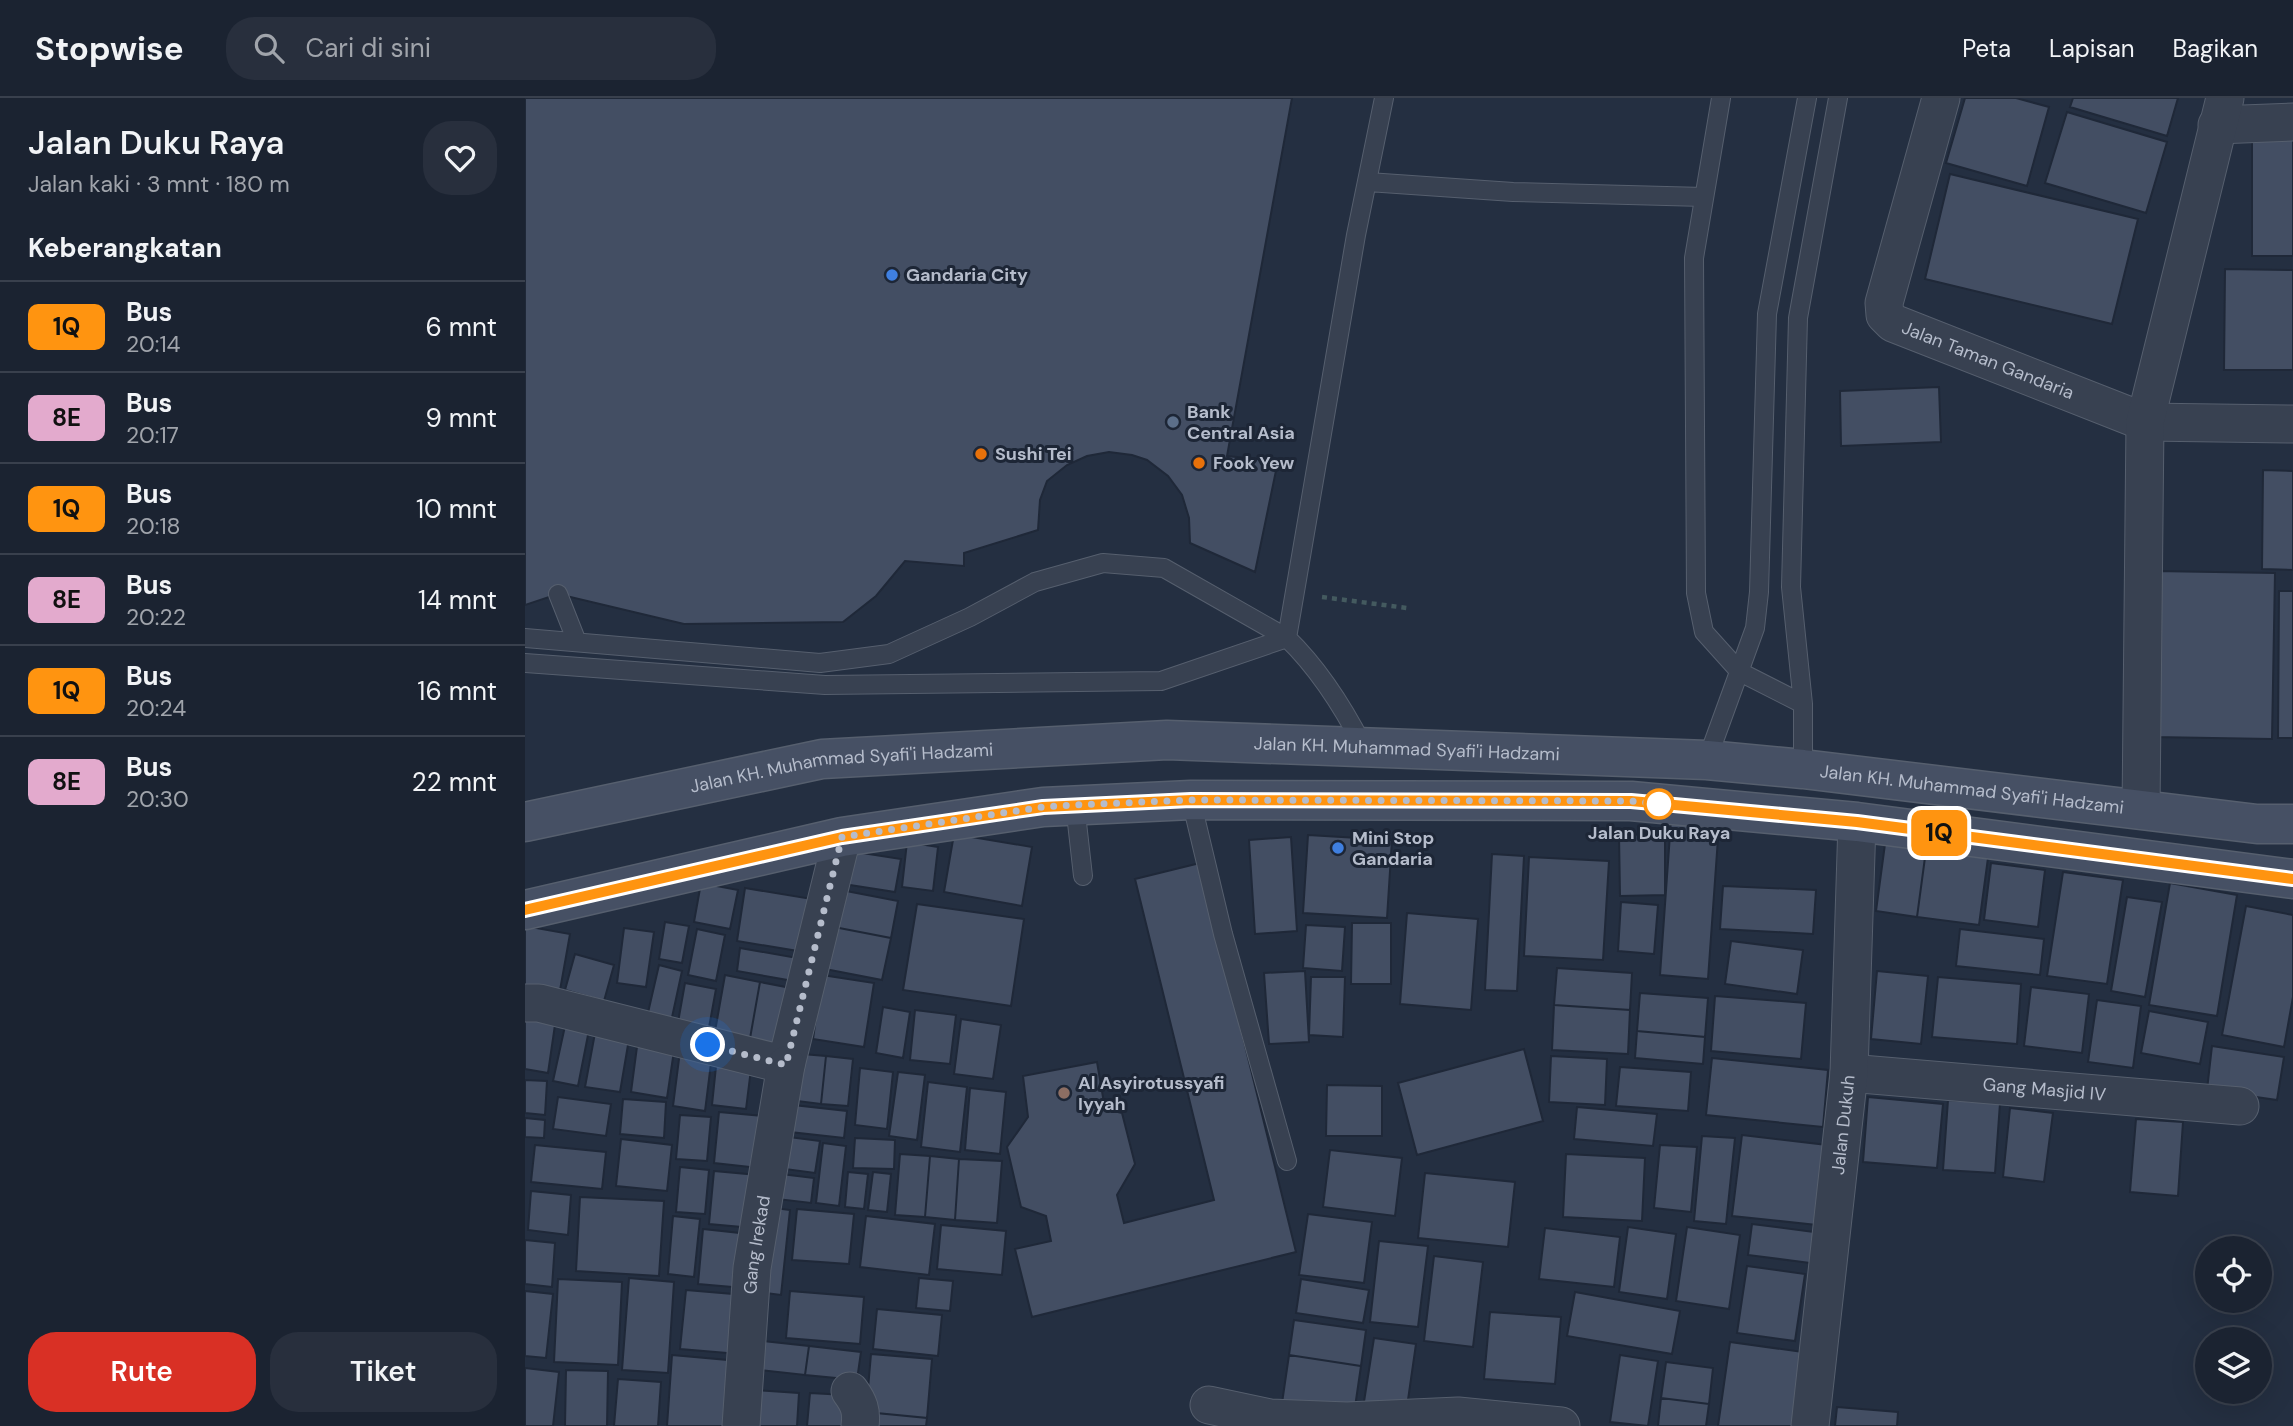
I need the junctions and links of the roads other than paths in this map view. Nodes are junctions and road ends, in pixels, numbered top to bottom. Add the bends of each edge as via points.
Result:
1 (1384, 98) edge
2 (1721, 98) edge
3 (1807, 98) edge
4 (1838, 98) edge
5 (1941, 98) edge
6 (2221, 111) edge
7 (2293, 122) edge
8 (1368, 182) junction
9 (1704, 197) junction
10 (2145, 422) junction
11 (2293, 424) edge
12 (558, 594) dead end
13 (525, 638) edge
14 (1287, 638) junction
15 (577, 642) junction
16 (525, 663) edge
17 (1740, 672) junction
18 (1803, 704) junction
19 (1363, 746) junction
20 (1030, 747) junction
21 (1707, 760) junction
22 (1803, 769) junction
23 (1191, 800) junction
24 (1059, 806) junction
25 (2141, 810) junction
26 (525, 822) edge
27 (1857, 822) junction
28 (2293, 824) edge
29 (842, 837) junction
30 (1083, 876) dead end
31 (2293, 879) edge
32 (525, 910) edge
33 (525, 1003) edge
34 (786, 1065) junction
35 (1849, 1073) junction
36 (2240, 1106) dead end
37 (1287, 1161) dead end
38 (850, 1391) dead end
39 (1209, 1405) dead end
40 (741, 1426) edge
41 (860, 1426) edge
42 (1562, 1426) edge
43 (1810, 1426) edge

1 - 8 lane
2 - 9 lane
3 - 17 lane via 1767,314 1759,592 1755,628
4 - 18 lane via 1798,318 1791,587
5 - 10 street, Jalan Taman Gandaria via 1884,303 1885,315 1892,323
6 - 7 street
6 - 10 street
8 - 9 lane via 1513,192
8 - 14 lane
9 - 17 lane via 1693,284 1696,593 1704,632
10 - 11 street
10 - 25 street
12 - 15 lane
13 - 15 lane
14 - 15 lane via 1164,568 1103,563 1035,582 889,654 820,663
14 - 16 lane via 1161,681 825,685
14 - 19 lane via 1344,710
17 - 18 lane
17 - 21 lane
18 - 22 lane
19 - 20 main road, Jalan KH. Muhammad Syafi'i Hadzami via 1167,740
19 - 21 main road, Jalan KH. Muhammad Syafi'i Hadzami
20 - 24 main road
20 - 26 main road, Jalan KH. Muhammad Syafi'i Hadzami via 822,759
21 - 22 main road, Jalan KH. Muhammad Syafi'i Hadzami
22 - 25 main road, Jalan KH. Muhammad Syafi'i Hadzami
23 - 24 main road
23 - 27 main road via 1631,801
23 - 37 lane via 1223,934
24 - 29 main road
24 - 30 lane
25 - 28 main road, Jalan KH. Muhammad Syafi'i Hadzami
27 - 31 main road
27 - 35 street, Jalan Dukuh
29 - 32 main road
29 - 34 street, Gang Irekad
33 - 34 street
34 - 40 street, Gang Irekad via 752,1268
35 - 36 street, Gang Masjid IV
35 - 43 street, Jalan Dukuh
38 - 41 street via 862,1412
39 - 42 street via 1270,1418 1458,1416

